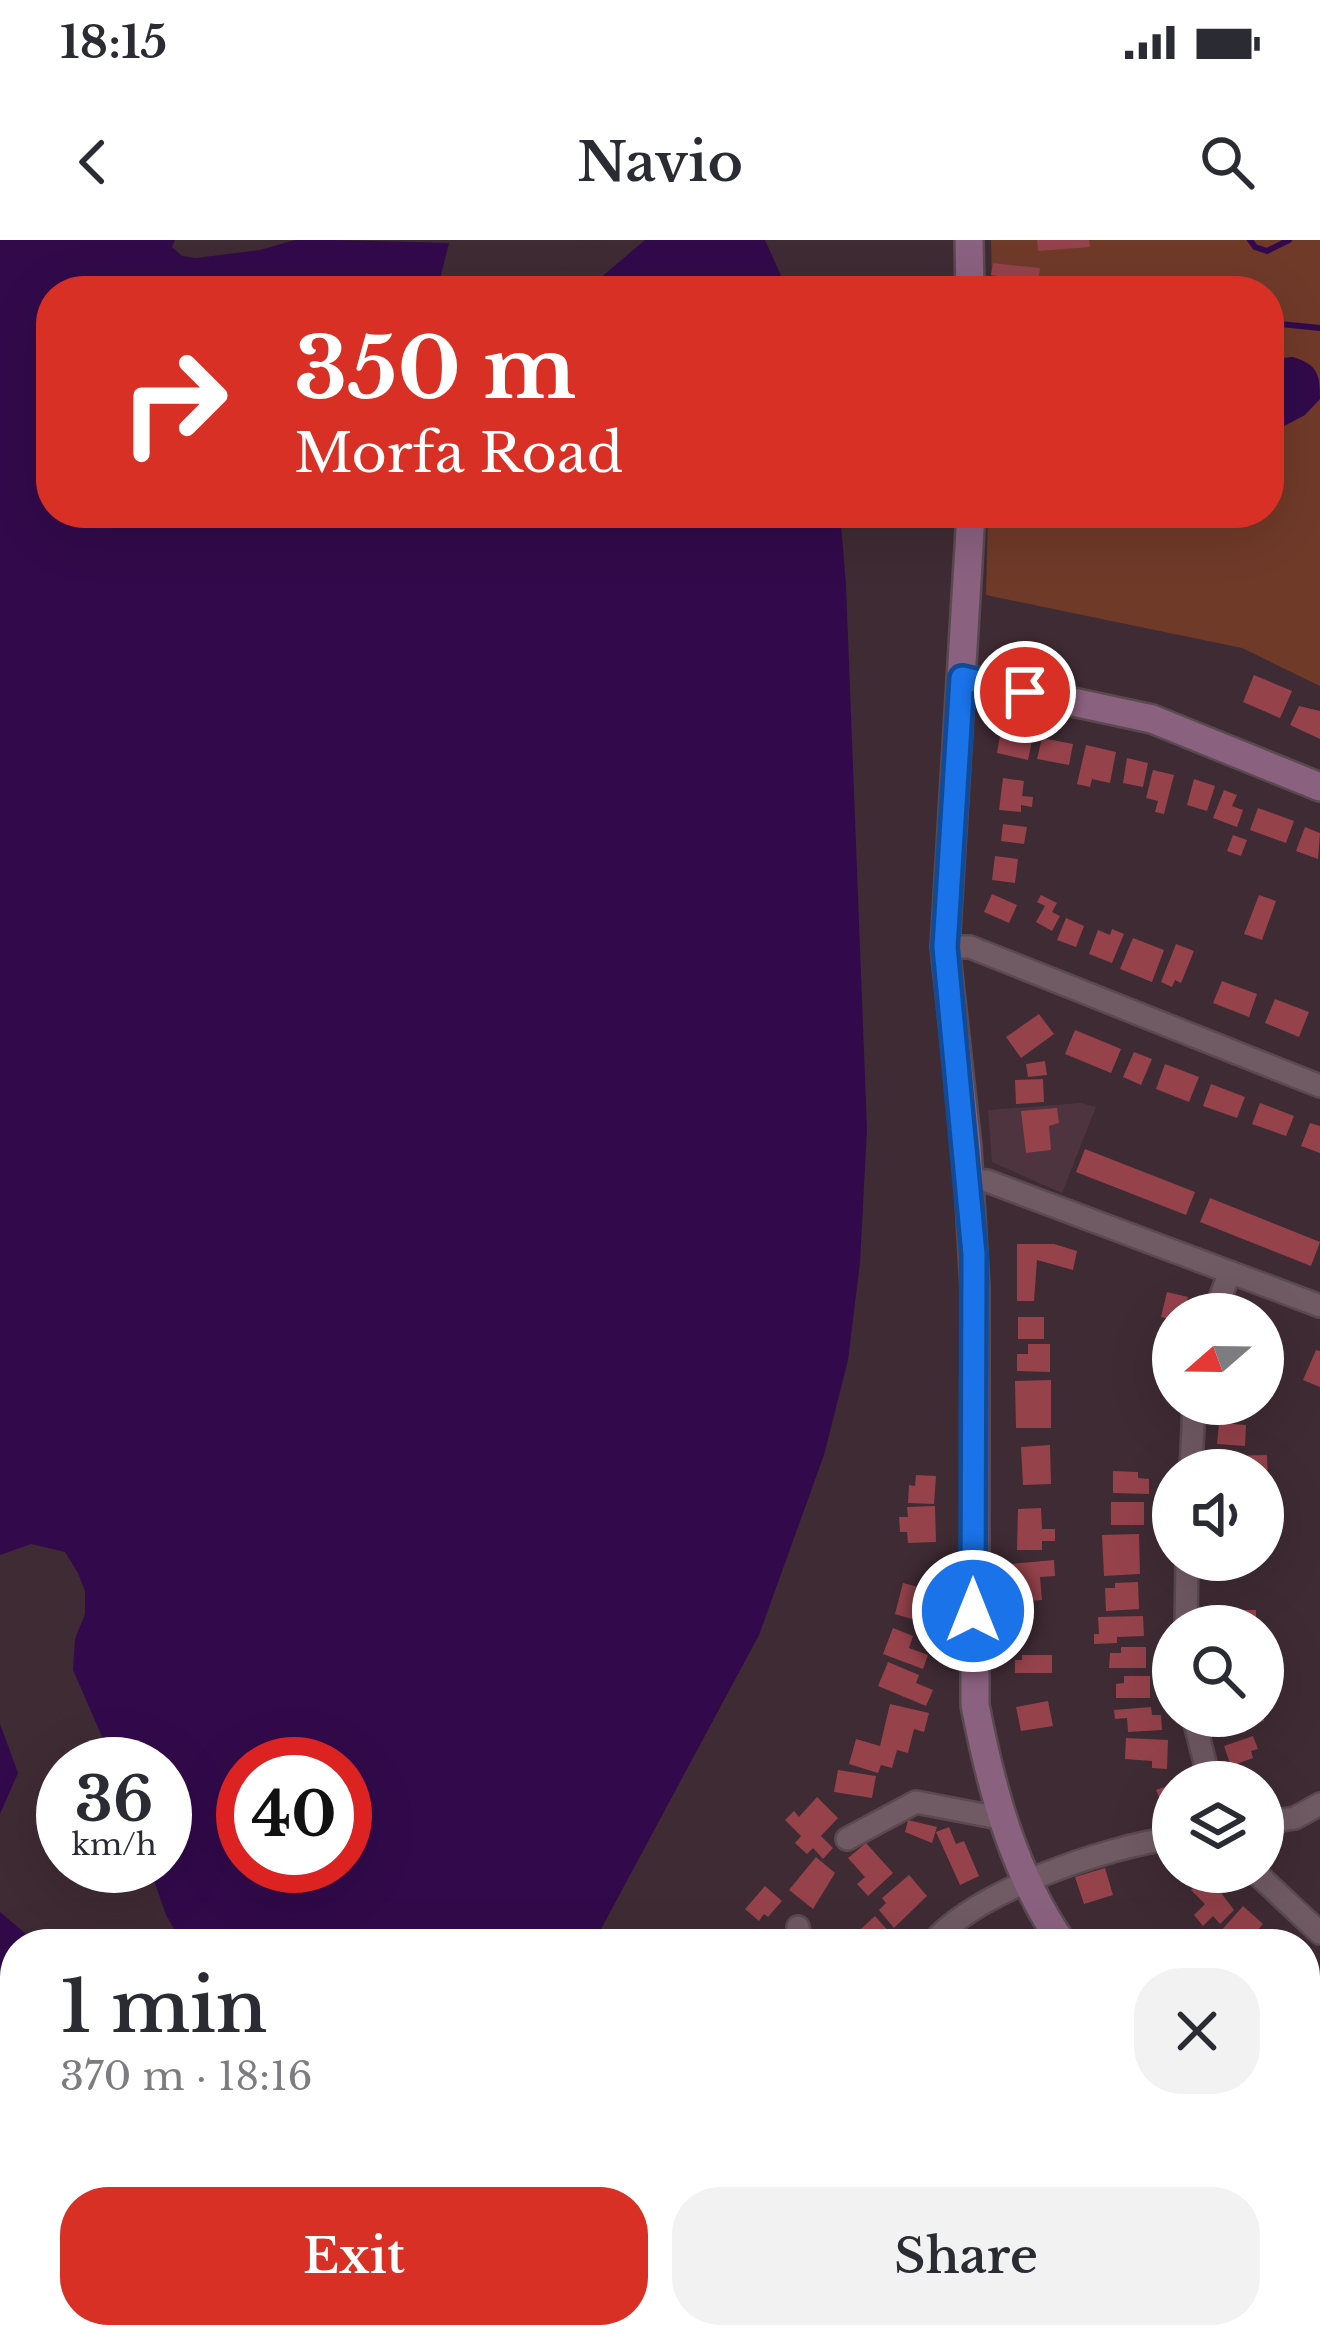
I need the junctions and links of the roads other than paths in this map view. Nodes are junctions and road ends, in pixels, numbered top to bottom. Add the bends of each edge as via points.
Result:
1 (968, 240) edge
2 (969, 276) edge
3 (970, 528) edge
4 (962, 678) junction
5 (1320, 787) edge
6 (945, 947) junction
7 (1320, 1086) edge
8 (969, 1180) junction
9 (1229, 1272) junction
10 (1222, 1293) edge
11 (1320, 1306) edge
12 (1320, 1804) edge
13 (1004, 1819) junction
14 (1284, 1820) edge
15 (847, 1839) dead end
16 (1152, 1844) edge
17 (1026, 1879) junction
18 (1277, 1893) edge
19 (949, 1929) edge
20 (1054, 1929) edge
21 (1316, 1929) edge
22 (893, 2349) edge
23 (939, 2349) edge

1 - 2 street
3 - 4 street
4 - 5 street via 1152,718
4 - 6 street
6 - 7 street via 970,947
6 - 8 street
8 - 9 street
8 - 13 street via 975,1705
9 - 10 street
9 - 11 street
12 - 14 street
13 - 15 street via 916,1802
13 - 17 street
16 - 17 street
17 - 19 street
17 - 20 street
18 - 21 street
22 - 23 street

